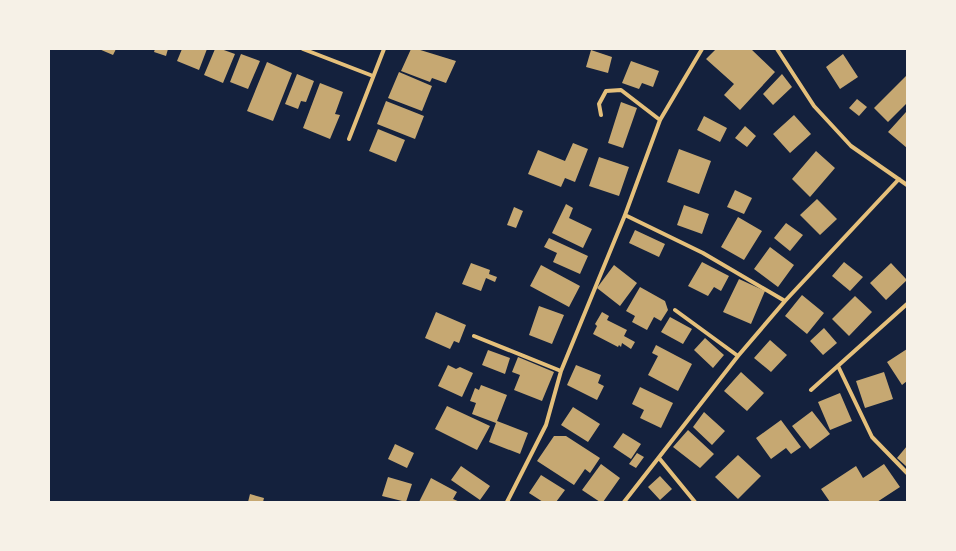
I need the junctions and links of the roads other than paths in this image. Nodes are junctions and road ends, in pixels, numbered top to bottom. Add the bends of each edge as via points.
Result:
1 (304, 49) edge
2 (384, 49) edge
3 (702, 49) edge
4 (777, 49) edge
5 (373, 76) junction
6 (601, 116) dead end
7 (660, 120) junction
8 (349, 139) dead end
9 (899, 179) junction
10 (907, 185) edge
11 (625, 215) junction
12 (785, 301) junction
13 (907, 304) edge
14 (675, 310) dead end
15 (474, 336) dead end
16 (738, 356) junction
17 (838, 366) junction
18 (561, 371) junction
19 (811, 390) dead end
20 (660, 458) junction
21 (907, 473) edge
22 (508, 502) edge
23 (624, 502) edge
24 (695, 502) edge

1 - 5 street
2 - 5 street
3 - 7 street
4 - 9 street via 814,106 852,146
5 - 8 street
6 - 7 street via 598,104 606,91 621,90
7 - 11 street
9 - 10 street
9 - 12 street
11 - 12 street via 702,253
11 - 18 street
12 - 16 street
13 - 17 street
14 - 16 street
15 - 18 street
16 - 20 street
17 - 19 street
17 - 21 street via 872,438
18 - 22 street via 546,425
20 - 23 street
20 - 24 street

